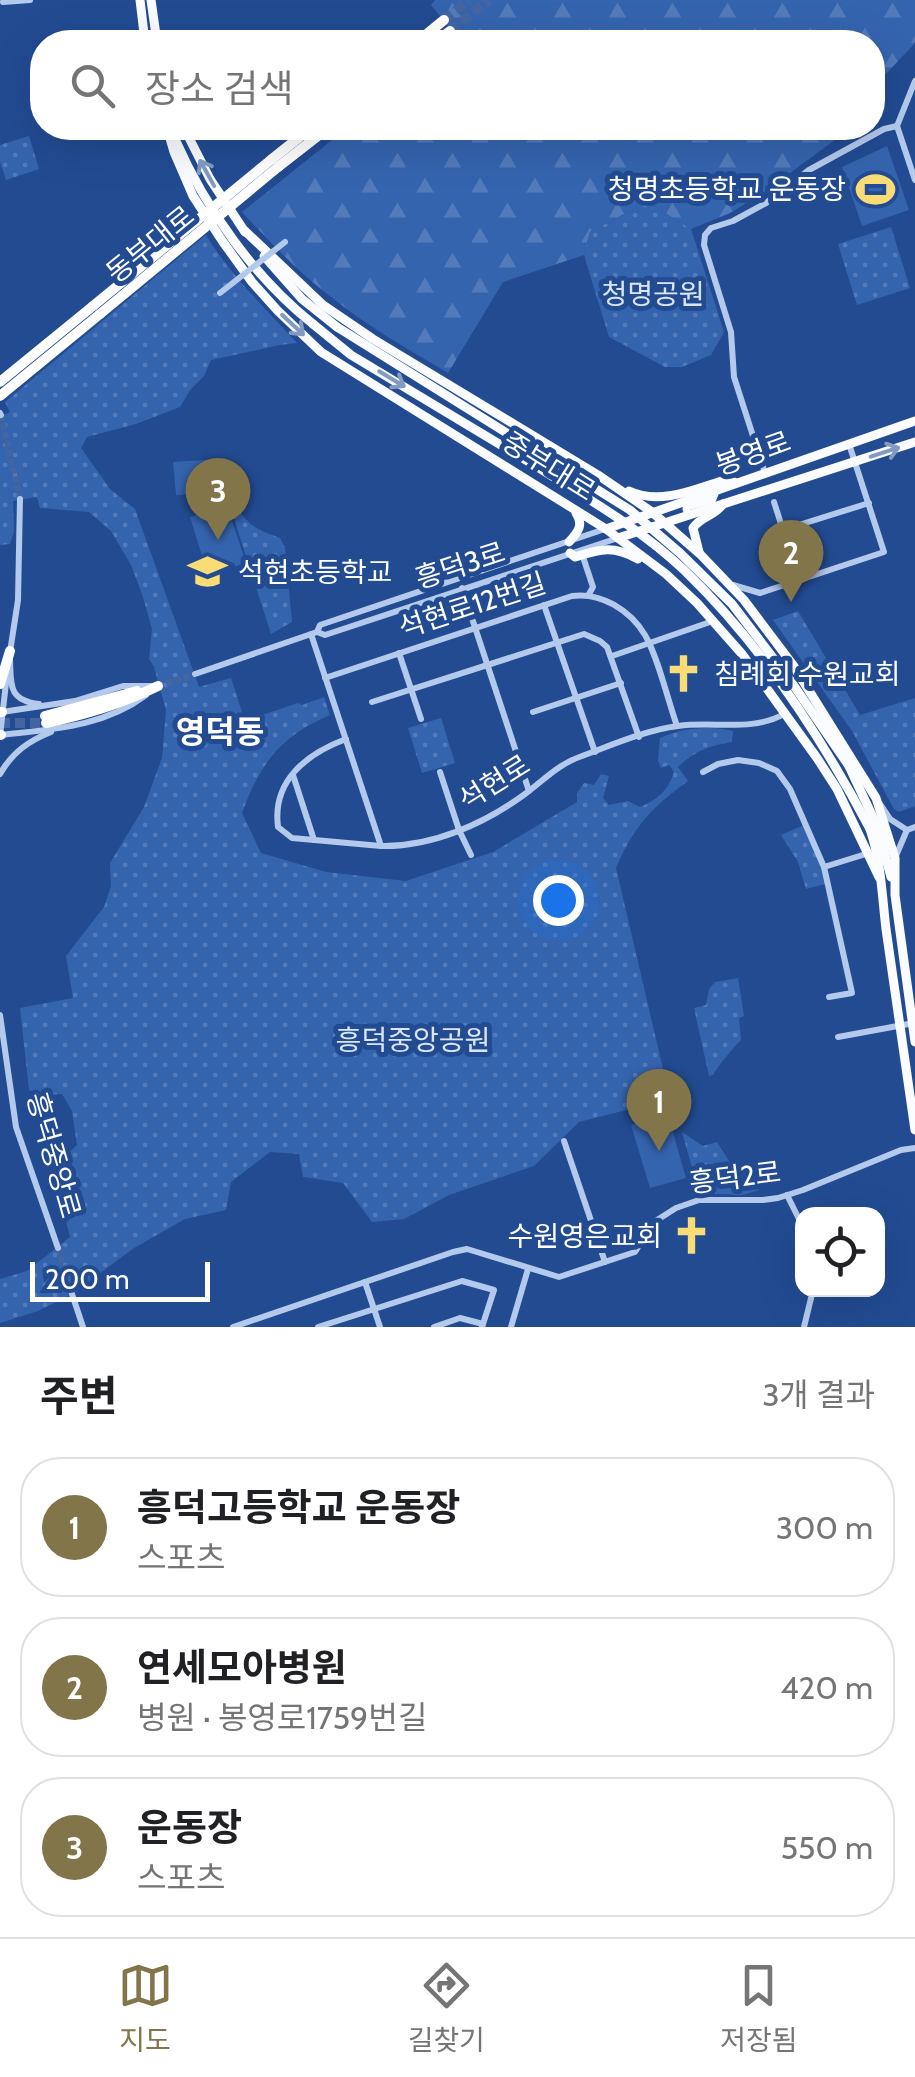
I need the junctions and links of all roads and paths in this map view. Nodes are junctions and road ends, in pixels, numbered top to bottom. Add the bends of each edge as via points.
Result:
1 (30, 0) edge
2 (137, 0) edge
3 (151, 0) edge
4 (6, 1) edge
5 (143, 30) edge
6 (155, 30) edge
7 (915, 81) edge
8 (897, 126) junction
9 (885, 129) edge
10 (172, 140) edge
11 (175, 140) edge
12 (190, 140) edge
13 (299, 140) edge
14 (310, 140) edge
15 (864, 140) edge
16 (275, 163) junction
17 (915, 180) edge
18 (244, 231) junction
19 (285, 242) dead end
20 (220, 293) dead end
21 (2, 389) edge
22 (915, 421) edge
23 (915, 442) edge
24 (848, 443) junction
25 (855, 462) junction
26 (765, 472) junction
27 (598, 475) junction
28 (736, 483) junction
29 (715, 491) junction
30 (20, 499) tunnel mouth
31 (724, 502) junction
32 (774, 502) dead end
33 (869, 503) junction
34 (571, 507) junction
35 (652, 512) junction
36 (690, 513) junction
37 (663, 522) junction
38 (606, 528) junction
39 (783, 530) junction
40 (618, 538) junction
41 (569, 548) junction
42 (582, 554) junction
43 (700, 554) junction
44 (664, 573) junction
45 (799, 581) junction
46 (728, 584) junction
47 (462, 588) junction
48 (760, 593) junction
49 (589, 594) junction
50 (544, 605) junction
51 (756, 616) junction
52 (713, 621) junction
53 (474, 628) junction
54 (314, 633) junction
55 (557, 641) junction
56 (649, 643) junction
57 (10, 651) junction
58 (400, 653) junction
59 (612, 656) junction
60 (487, 664) junction
61 (195, 674) tunnel mouth
62 (325, 678) junction
63 (621, 683) junction
64 (0, 684) edge
65 (158, 686) joint
66 (411, 690) junction
67 (577, 698) junction
68 (372, 702) dead end
69 (1, 712) edge
70 (533, 712) dead end
71 (47, 714) junction
72 (784, 714) junction
73 (421, 719) dead end
74 (71, 726) junction
75 (677, 726) junction
76 (0, 736) edge
77 (639, 737) junction
78 (346, 740) junction
79 (595, 752) junction
80 (440, 772) dead end
81 (702, 772) dead end
82 (0, 774) edge
83 (293, 774) junction
84 (529, 792) junction
85 (876, 798) junction
86 (911, 829) edge
87 (459, 830) junction
88 (314, 840) junction
89 (382, 846) junction
90 (869, 853) junction
91 (471, 855) dead end
92 (895, 858) junction
93 (824, 867) junction
94 (879, 878) junction
95 (896, 894) junction
96 (906, 977) junction
97 (893, 978) junction
98 (828, 998) dead end
99 (0, 1016) edge
100 (914, 1023) edge
101 (898, 1026) junction
102 (838, 1037) dead end
103 (915, 1042) edge
104 (909, 1054) edge
105 (915, 1130) edge
106 (564, 1140) dead end
107 (915, 1148) edge
108 (786, 1196) junction
109 (795, 1212) edge
110 (58, 1248) tunnel mouth
111 (606, 1262) junction
112 (528, 1269) junction
113 (365, 1282) junction
114 (72, 1294) tunnel mouth
115 (810, 1297) edge
116 (374, 1309) junction
117 (273, 1314) junction
118 (246, 1325) edge
119 (482, 1326) edge
120 (82, 1327) edge
121 (233, 1327) edge
122 (278, 1327) edge
123 (318, 1327) edge
124 (380, 1327) edge
125 (434, 1327) edge
126 (511, 1327) edge
127 (804, 1327) edge

1 - 4 street
2 - 5 main road
3 - 6 main road
7 - 8 street
8 - 9 street
8 - 17 street
10 -> 34 main road, 중부대로 via 193,196 252,282 321,352
11 -> 94 main road, 중부대로, bridge via 199,187 284,301 351,354 605,509 681,568 726,614 840,772 870,829
18 -> 12 main road, 중부대로
13 - 16 highway, 동부대로
14 - 16 highway, 동부대로
15 - 26 street via 705,235 731,332 734,377
16 - 21 highway, 동부대로, bridge
18 - 27 main road, 중부대로 via 323,306
18 - 95 main road, 중부대로, bridge via 302,299 337,327 630,510 732,604 849,766 877,826
19 - 20 street, bridge
22 - 24 main road, 봉영로
25 -> 23 main road, 봉영로
24 - 25 street
24 - 26 main road, 봉영로
25 - 31 main road, 봉영로
25 - 33 street
26 - 28 main road, 봉영로
27 - 28 main road via 648,498 728,479
27 - 35 main road, 중부대로
28 - 29 main road, 봉영로
29 - 35 main road, 봉영로
29 - 36 main road via 714,498 688,506
30 - 57 street
31 - 36 main road, 봉영로
31 - 43 main road via 693,528
32 - 39 street
33 - 39 street
33 - 45 street via 884,552
34 - 38 main road, 중부대로
34 - 41 main road via 581,522
35 - 37 main road, 중부대로
35 - 38 main road, 봉영로
36 - 37 main road, 봉영로
37 - 40 main road, 봉영로
37 - 43 main road, 중부대로
38 - 40 main road, 중부대로
38 - 41 street, 흥덕3로
39 - 45 street
40 - 41 street, 흥덕3로
40 - 44 main road, 중부대로
41 - 42 main road
41 - 47 street, 흥덕3로
41 - 54 street, 흥덕3로 via 320,625
42 - 44 main road via 624,551
42 - 49 street via 593,587
43 - 46 main road, 중부대로
44 - 52 main road, 중부대로
45 - 48 street
46 - 48 street
46 - 51 main road, 중부대로
47 - 53 street
47 - 54 street, 흥덕3로 via 325,635
48 - 51 street
49 - 50 street, 석현로12번길
49 - 56 street, 석현로12번길 via 627,614
50 - 53 street, 석현로12번길
50 - 55 street
51 - 85 main road, 중부대로
52 - 56 street
52 - 72 main road, 중부대로
53 - 58 street, 석현로12번길
53 - 60 street
54 - 61 street, 흥덕3로
54 - 62 street
55 - 59 street via 590,636
55 - 60 street
55 - 67 street
56 - 59 street
56 - 75 street, 석현로12번길
57 - 64 highway
57 - 69 street
57 - 71 street via 15,694
58 - 62 street, 석현로12번길
58 - 66 street
59 - 63 street
60 - 66 street
60 - 84 street
62 - 78 street
63 - 67 street
63 - 77 street
65 - 71 highway
65 - 74 street via 128,709
66 - 68 street
66 - 73 street
67 - 70 street
67 - 79 street
69 - 71 street
69 - 76 street
72 - 75 street, 석현로 via 769,723
72 - 90 main road, 중부대로 via 837,788
74 - 76 street
74 - 82 street via 20,748
75 - 77 street, 석현로
77 - 79 street, 석현로
78 - 83 street via 316,753
78 - 89 street
79 - 84 street, 석현로 via 564,763
80 - 87 street
81 - 93 street via 738,760 777,772
83 - 88 street
83 - 88 street via 282,788 278,827 292,838
84 - 87 street, 석현로
85 - 86 street via 890,819
85 - 92 main road, 중부대로
86 - 92 street
87 - 89 street, 석현로 via 404,847
87 - 91 street
88 - 89 street, 석현로
90 - 93 street
90 - 94 main road, 중부대로
92 - 95 main road, 중부대로
93 - 98 street via 852,993
94 - 97 main road, 중부대로
95 - 96 main road, 중부대로
96 - 97 main road
96 - 100 main road, 중부대로
97 - 101 main road, 중부대로
99 - 110 street, 흥덕중앙로 via 16,1126
100 - 101 street
100 - 103 main road, 중부대로
101 - 102 street
101 - 104 main road, 중부대로
104 - 105 main road, 중부대로
106 - 111 street
107 - 108 street, 흥덕2로
108 - 109 street
108 - 111 street, 흥덕2로 via 699,1200 676,1208 654,1222 635,1252
111 - 112 street, 흥덕2로 via 559,1277
112 - 113 street, 흥덕2로 via 467,1250
112 - 126 street
113 - 116 street
113 - 117 street, 흥덕2로
114 - 120 street
115 - 127 street
116 - 119 street via 462,1280 494,1290
116 - 123 street
116 - 124 street
117 - 118 street, 흥덕2로
117 - 122 street
118 - 121 street, 흥덕2로
119 - 125 street via 460,1318

